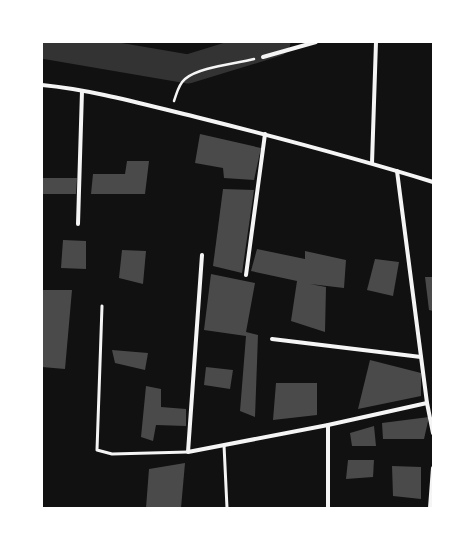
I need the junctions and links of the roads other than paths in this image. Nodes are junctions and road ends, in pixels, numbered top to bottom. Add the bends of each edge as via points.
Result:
1 (316, 42) edge
2 (376, 42) edge
3 (263, 57) road end
4 (42, 85) edge
5 (82, 92) junction
6 (265, 134) junction
7 (372, 163) junction
8 (397, 171) junction
9 (433, 182) edge
10 (78, 224) dead end
11 (202, 255) dead end
12 (246, 275) dead end
13 (102, 306) dead end
14 (272, 339) dead end
15 (421, 358) junction
16 (427, 403) junction
17 (328, 425) junction
18 (433, 433) edge
19 (224, 445) junction
20 (188, 452) junction
21 (433, 468) edge
22 (227, 508) edge
23 (328, 508) edge
24 (430, 508) edge

1 - 3 street
2 - 7 street
4 - 5 street
5 - 6 street
5 - 10 street
6 - 7 street
6 - 12 street
7 - 8 street
8 - 9 street
8 - 15 street
11 - 20 street
13 - 20 lane via 97,450 112,454
14 - 15 street
15 - 16 street
16 - 17 street
16 - 18 street
17 - 19 street
17 - 23 street
19 - 20 street
19 - 22 lane
21 - 24 street

